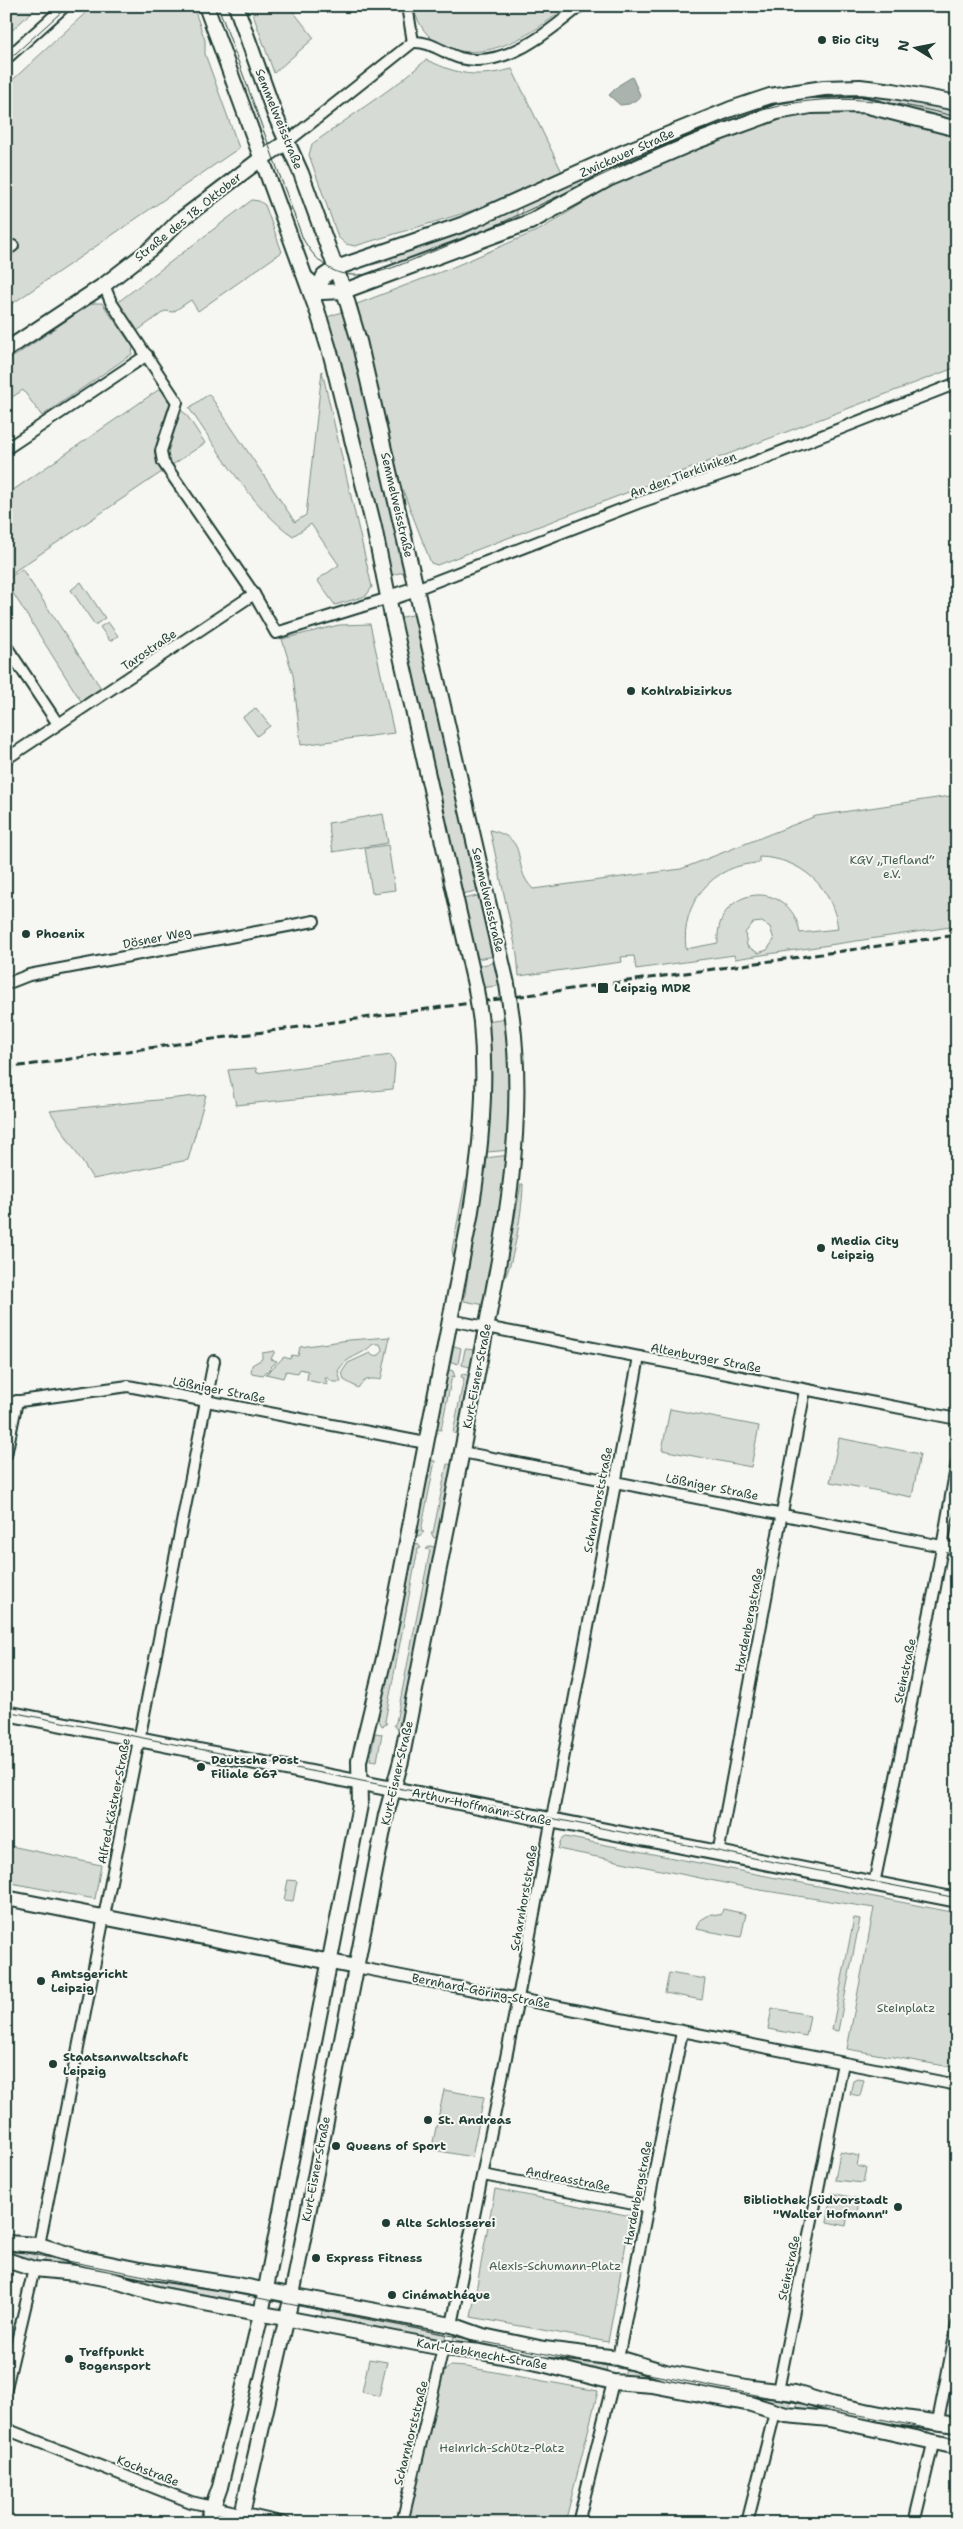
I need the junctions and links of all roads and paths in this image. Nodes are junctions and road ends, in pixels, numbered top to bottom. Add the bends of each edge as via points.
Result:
1 (65, 6) edge
2 (206, 6) edge
3 (236, 6) edge
4 (407, 6) edge
5 (580, 6) edge
6 (413, 42) junction
7 (6, 59) edge
8 (957, 104) edge
9 (957, 129) edge
10 (287, 142) junction
11 (262, 158) junction
12 (336, 268) junction
13 (104, 285) junction
14 (344, 291) junction
15 (315, 295) junction
16 (6, 350) edge
17 (147, 355) junction
18 (957, 383) edge
19 (6, 449) edge
20 (416, 588) junction
21 (254, 594) junction
22 (389, 598) junction
23 (6, 646) edge
24 (58, 724) junction
25 (6, 759) edge
26 (314, 921) dead end
27 (6, 984) edge
28 (512, 1018) joint
29 (450, 1320) junction
30 (486, 1327) junction
31 (639, 1357) junction
32 (214, 1361) dead end
33 (805, 1390) junction
34 (206, 1399) junction
35 (12, 1402) edge
36 (957, 1419) edge
37 (426, 1443) junction
38 (462, 1452) junction
39 (6, 1455) edge
40 (957, 1462) edge
41 (615, 1481) junction
42 (782, 1514) junction
43 (942, 1546) junction
44 (957, 1549) edge
45 (6, 1713) edge
46 (139, 1739) junction
47 (359, 1782) junction
48 (393, 1788) junction
49 (551, 1821) junction
50 (718, 1854) junction
51 (874, 1884) junction
52 (6, 1898) edge
53 (957, 1900) edge
54 (104, 1916) junction
55 (330, 1962) junction
56 (356, 1967) junction
57 (518, 1998) junction
58 (682, 2032) junction
59 (843, 2063) junction
60 (957, 2085) edge
61 (483, 2175) junction
62 (648, 2207) junction
63 (6, 2243) edge
64 (39, 2245) junction
65 (6, 2260) edge
66 (34, 2269) junction
67 (266, 2290) junction
68 (292, 2295) junction
69 (261, 2314) junction
70 (287, 2318) junction
71 (452, 2325) junction
72 (957, 2325) edge
73 (443, 2348) junction
74 (618, 2358) junction
75 (613, 2382) junction
76 (6, 2388) edge
77 (778, 2391) junction
78 (775, 2412) junction
79 (938, 2421) junction
80 (957, 2425) edge
81 (6, 2429) edge
82 (933, 2444) junction
83 (957, 2447) edge
84 (213, 2507) junction
85 (241, 2518) edge
86 (207, 2523) edge
87 (285, 2523) edge
88 (402, 2523) edge
89 (578, 2523) edge
90 (747, 2523) edge
91 (914, 2523) edge

1 - 7 street
2 - 11 main road
3 - 10 main road, Semmelweisstraße
4 - 6 street
5 - 6 street via 546,33 492,58 460,58 428,42
6 - 10 street, Straße des 18. Oktober
8 - 12 main road, Zwickauer Straße via 893,90 860,87 814,89 770,96 627,151 464,224
9 - 14 main road, Zwickauer Straße via 864,105 811,106 776,112 608,179 530,222
10 - 11 main road, Straße des 18. Oktober
10 - 12 main road, Semmelweisstraße
11 - 13 main road, Straße des 18. Oktober via 179,221 153,247
11 - 15 main road via 303,274
12 - 14 main road, Semmelweisstraße
12 - 15 main road, Zwickauer Straße via 324,276
13 - 16 main road, Straße des 18. Oktober
13 - 17 street via 111,302
14 - 15 main road, Zwickauer Straße
14 - 20 main road, Semmelweisstraße
15 - 22 main road
17 - 19 street
17 - 21 street via 177,402 161,451 163,462
18 - 20 street, An den Tierkliniken
20 - 22 main road
20 - 28 main road, Semmelweisstraße, bridge via 507,984
21 - 22 street via 276,633
21 - 24 street, Tarostraße
22 - 29 main road, Kurt-Eisner-Straße, bridge via 481,1022 485,1081 482,1137
23 - 24 street
24 - 25 street, Tarostraße
26 - 27 street, Dösner Weg via 29,975
28 - 30 main road, Kurt-Eisner-Straße via 518,1090 516,1151
29 - 30 street, Altenburger Straße
29 - 37 main road, Kurt-Eisner-Straße
30 - 31 street, Altenburger Straße
30 - 38 main road, Kurt-Eisner-Straße
31 - 33 street, Altenburger Straße
31 - 41 street, Scharnhorststraße
32 - 34 street, Alfred-Kästner-Straße
33 - 36 street, Altenburger Straße
33 - 42 street, Hardenbergstraße
34 - 35 street, Lößniger Straße via 128,1386
34 - 37 street, Lößniger Straße
34 - 46 street, Alfred-Kästner-Straße
35 - 39 street
37 - 47 main road, Kurt-Eisner-Straße via 386,1650 360,1761
38 - 41 street, Lößniger Straße
38 - 48 main road, Kurt-Eisner-Straße
40 - 43 street, Steinstraße
41 - 42 street, Lößniger Straße
41 - 49 street, Scharnhorststraße
42 - 43 street, Lößniger Straße
42 - 50 street, Hardenbergstraße
43 - 44 street, Lößniger Straße
43 - 51 street, Steinstraße
45 - 46 main road, Arthur-Hoffmann-Straße
46 - 47 main road, Arthur-Hoffmann-Straße
46 - 54 street, Alfred-Kästner-Straße
47 - 48 main road, Arthur-Hoffmann-Straße
47 - 55 main road, Kurt-Eisner-Straße via 360,1805
48 - 49 main road, Arthur-Hoffmann-Straße
48 - 56 main road, Kurt-Eisner-Straße
49 - 50 main road, Arthur-Hoffmann-Straße
49 - 57 street, Scharnhorststraße
50 - 51 main road, Arthur-Hoffmann-Straße
51 - 53 main road, Arthur-Hoffmann-Straße
52 - 54 main road, Bernhard-Göring-Straße
54 - 55 main road, Bernhard-Göring-Straße
54 - 64 street, Alfred-Kästner-Straße
55 - 56 main road, Bernhard-Göring-Straße
55 - 67 main road, Kurt-Eisner-Straße
56 - 57 street, Bernhard-Göring-Straße
56 - 68 main road, Kurt-Eisner-Straße
57 - 58 street, Bernhard-Göring-Straße
57 - 61 street, Scharnhorststraße
58 - 59 street, Bernhard-Göring-Straße
58 - 62 street, Hardenbergstraße
59 - 60 street, Bernhard-Göring-Straße
59 - 77 street, Steinstraße
61 - 62 street, Andreasstraße
61 - 71 street, Scharnhorststraße
62 - 74 street, Hardenbergstraße
63 - 64 main road, Karl-Liebknecht-Straße
64 - 67 main road, Karl-Liebknecht-Straße via 81,2258 140,2270
65 - 66 main road, Karl-Liebknecht-Straße
66 - 69 main road, Karl-Liebknecht-Straße via 109,2279 157,2294
66 - 76 street
67 - 68 main road, Karl-Liebknecht-Straße
67 - 69 main road, Kurt-Eisner-Straße
68 - 70 main road, Kurt-Eisner-Straße
68 - 71 main road, Karl-Liebknecht-Straße
69 - 70 main road, Karl-Liebknecht-Straße
69 - 84 main road, Kurt-Eisner-Straße
70 - 73 main road, Karl-Liebknecht-Straße
70 - 85 main road, Kurt-Eisner-Straße
71 - 74 main road, Karl-Liebknecht-Straße via 483,2336 527,2345
72 - 79 street
73 - 75 main road, Karl-Liebknecht-Straße via 550,2365
73 - 88 street, Scharnhorststraße
74 - 77 main road, Karl-Liebknecht-Straße via 665,2372
75 - 78 main road, Karl-Liebknecht-Straße via 652,2385 751,2404
75 - 89 street
77 - 79 main road, Karl-Liebknecht-Straße via 896,2417
78 - 82 main road, Karl-Liebknecht-Straße via 834,2420
78 - 90 street
79 - 80 main road, Karl-Liebknecht-Straße
81 - 84 street, Kochstraße via 191,2502
82 - 83 main road, Karl-Liebknecht-Straße
82 - 91 street
84 - 85 street, Kochstraße
84 - 86 main road, Kurt-Eisner-Straße
85 - 87 street, Kochstraße

